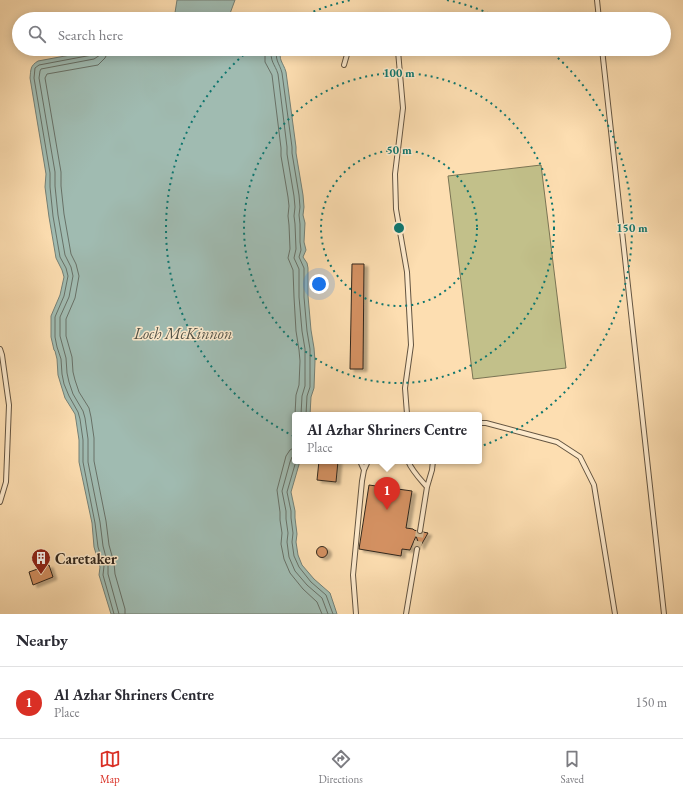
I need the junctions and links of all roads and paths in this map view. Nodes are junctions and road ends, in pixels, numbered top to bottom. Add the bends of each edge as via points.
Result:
1 (597, 0) edge
2 (598, 12) edge
3 (347, 56) edge
4 (398, 56) edge
5 (603, 56) edge
6 (344, 65) dead end
7 (0, 349) edge
8 (407, 412) edge
9 (482, 423) edge
10 (361, 464) edge
11 (367, 464) edge
12 (409, 464) edge
13 (433, 464) edge
14 (364, 470) junction
15 (426, 487) junction
16 (0, 502) edge
17 (420, 531) tunnel mouth
18 (417, 549) tunnel mouth
19 (356, 614) edge
20 (406, 614) edge
21 (615, 614) edge
22 (664, 614) edge

1 - 2 lane
3 - 6 lane
4 - 8 lane via 403,108 395,174 396,209 407,272 411,345 405,388
5 - 22 lane
7 - 16 lane via 9,405 6,482
9 - 21 lane via 557,442 580,457 594,484
10 - 14 lane
11 - 14 lane
12 - 15 lane
13 - 15 lane
14 - 19 lane via 353,575
15 - 17 lane
18 - 20 lane

